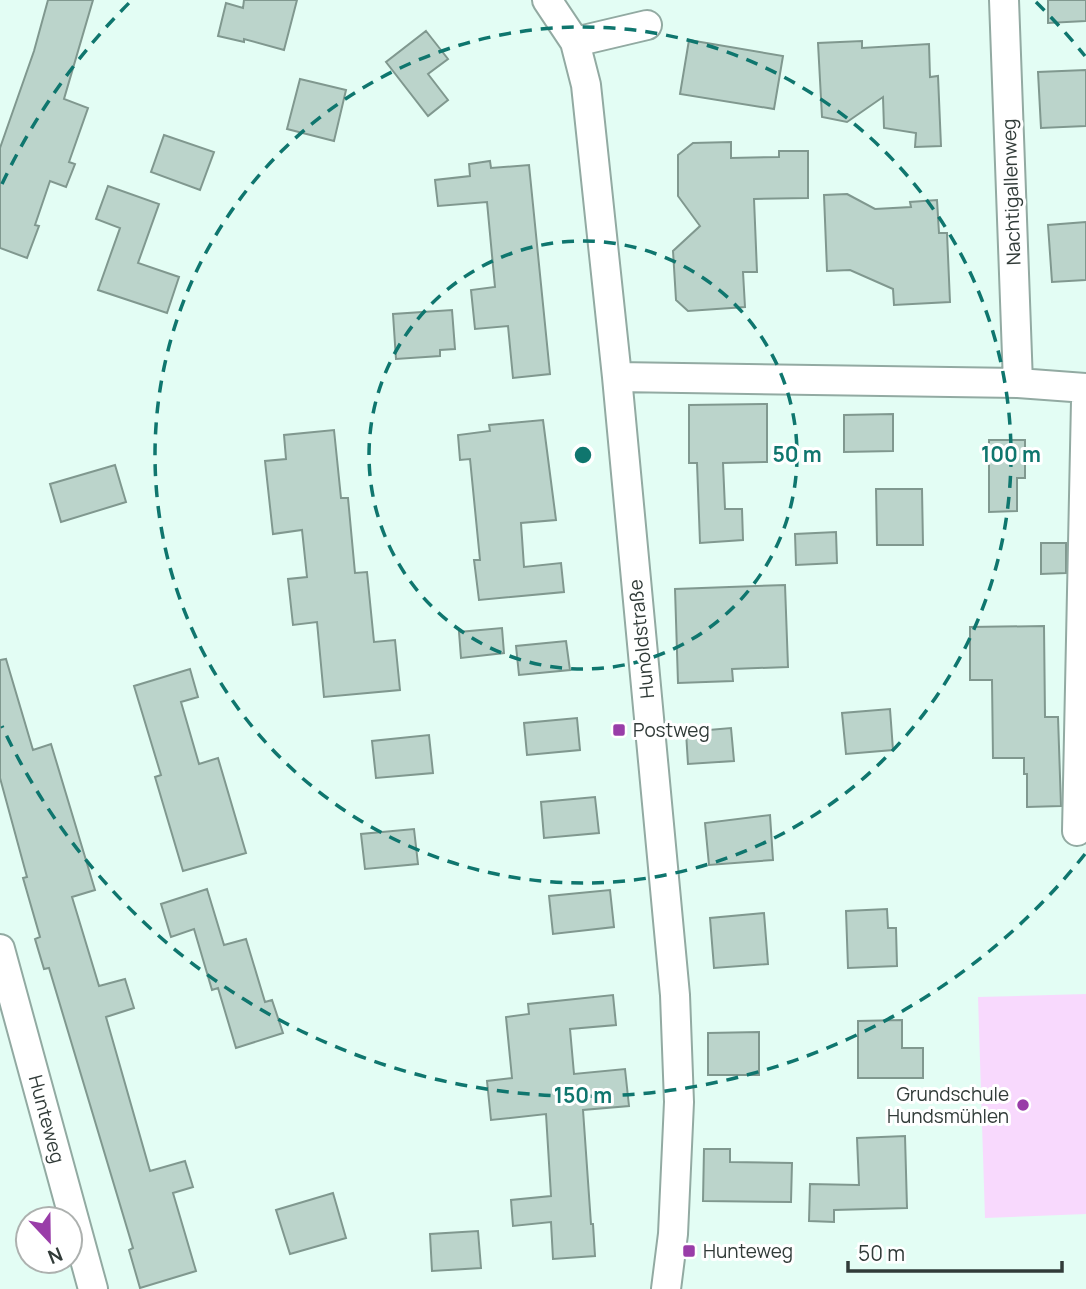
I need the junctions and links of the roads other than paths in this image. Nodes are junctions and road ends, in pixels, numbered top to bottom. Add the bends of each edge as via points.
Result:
1 (547, 0) edge
2 (1004, 0) edge
3 (647, 25) dead end
4 (575, 42) junction
5 (617, 377) junction
6 (1018, 383) junction
7 (1086, 388) edge
8 (1086, 401) edge
9 (1077, 831) dead end
10 (0, 949) edge
11 (93, 1289) edge
12 (666, 1289) edge

1 - 4 street, Hunoldstraße
2 - 6 street, Nachtigallenweg
3 - 4 street
4 - 5 street, Hunoldstraße via 586,85
5 - 6 street
5 - 12 street, Hunoldstraße via 675,995 680,1102
6 - 7 street
8 - 9 street
10 - 11 street, Hunteweg

